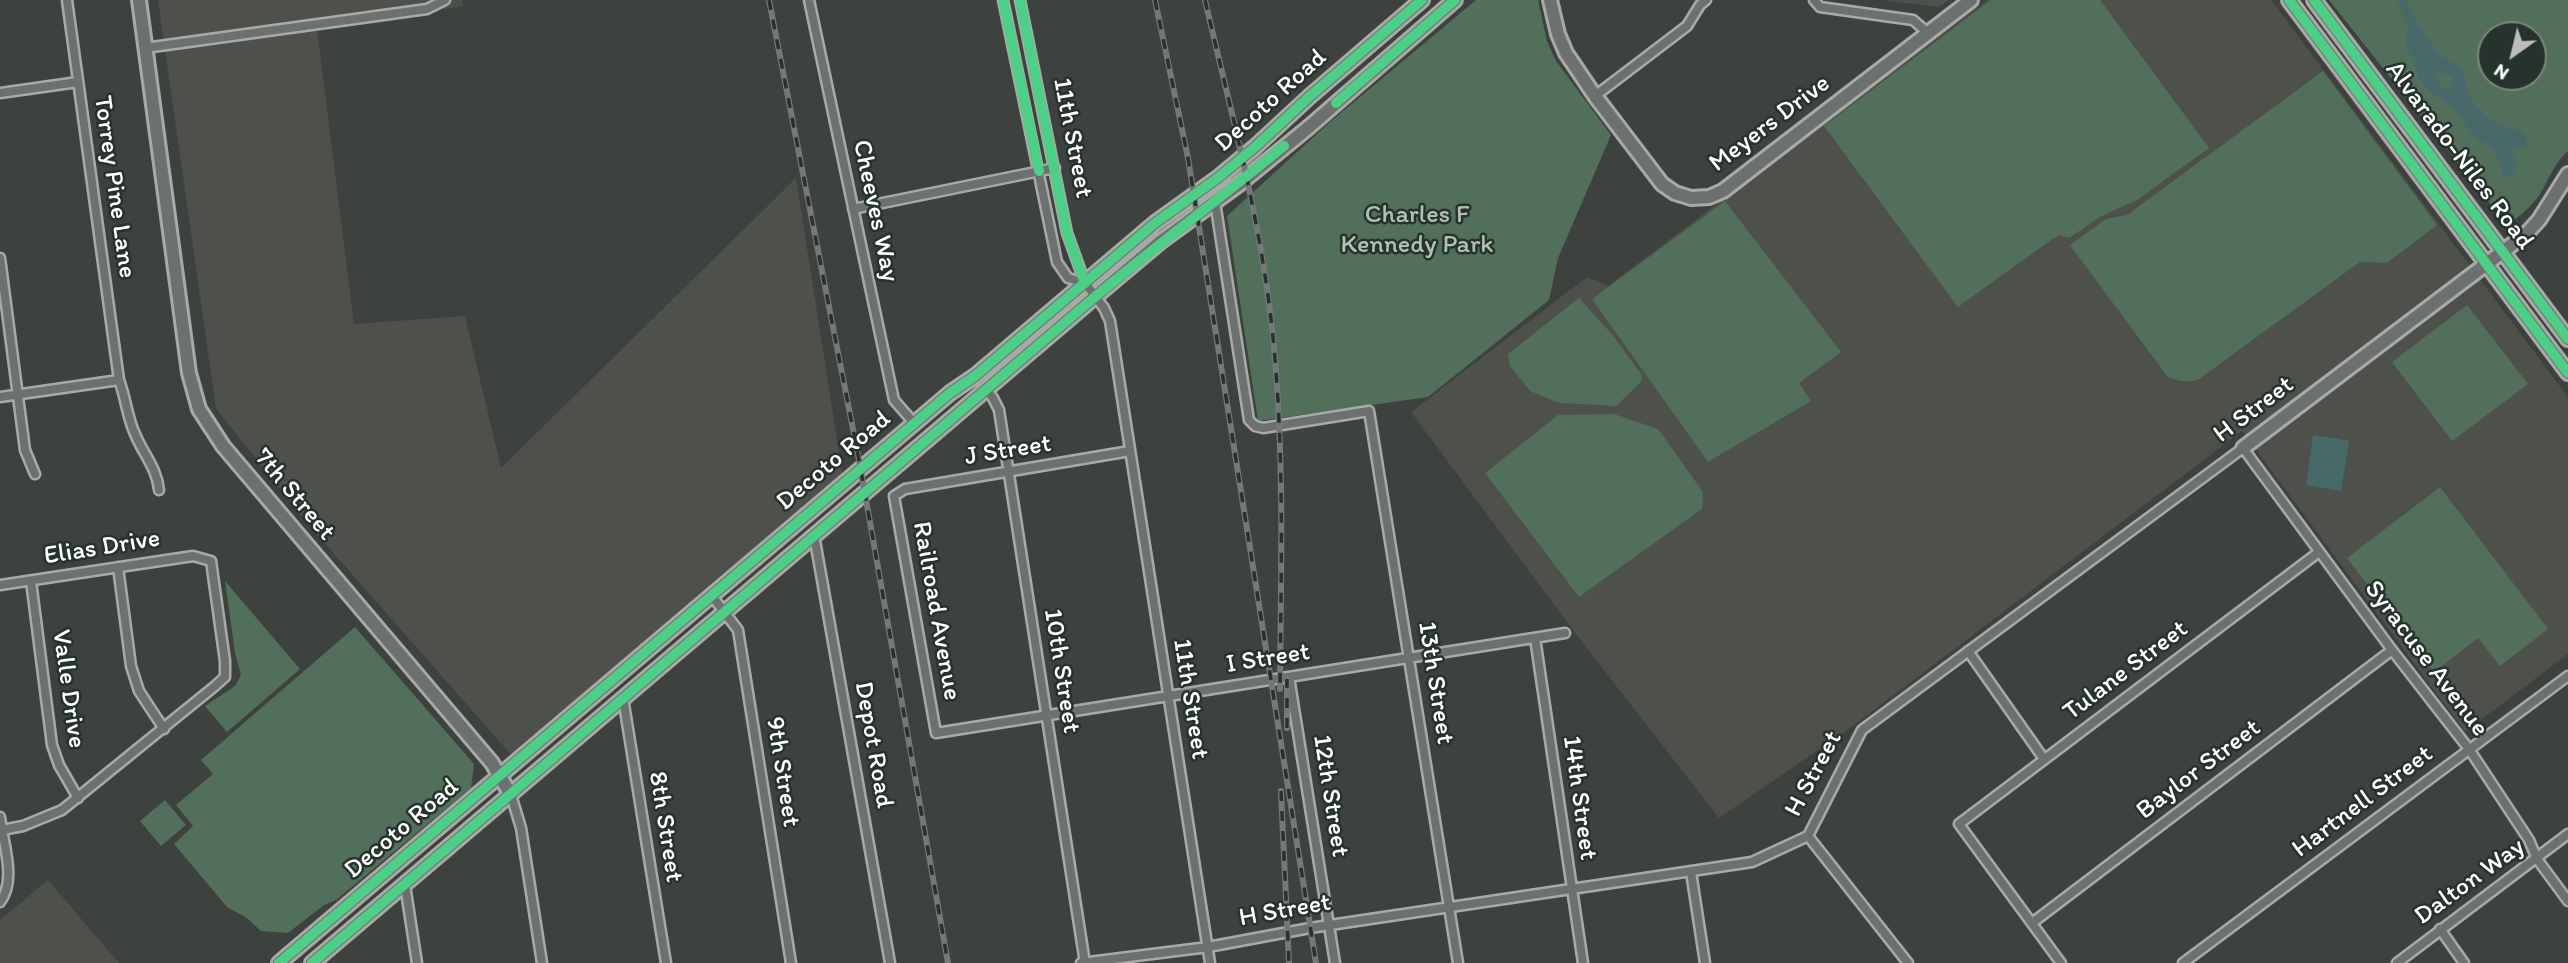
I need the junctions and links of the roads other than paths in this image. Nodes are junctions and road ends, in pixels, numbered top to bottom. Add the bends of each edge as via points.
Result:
1 (66, 0) edge
2 (139, 0) edge
3 (445, 0) edge
4 (809, 0) edge
5 (1003, 0) edge
6 (1020, 0) edge
7 (1422, 0) edge
8 (1455, 0) edge
9 (1550, 0) edge
10 (1706, 0) edge
11 (1814, 0) edge
12 (1971, 0) edge
13 (2289, 0) edge
14 (2314, 0) edge
15 (1927, 32) junction
16 (145, 48) junction
17 (78, 82) junction
18 (0, 93) edge
19 (1595, 96) junction
20 (1055, 168) junction
21 (1039, 171) junction
22 (2568, 174) edge
23 (1215, 202) junction
24 (853, 209) junction
25 (2503, 252) junction
26 (0, 258) edge
27 (2486, 264) junction
28 (1085, 283) junction
29 (1096, 296) junction
30 (2568, 339) edge
31 (2568, 373) edge
32 (119, 380) junction
33 (986, 389) junction
34 (19, 394) junction
35 (0, 397) edge
36 (914, 423) junction
37 (2242, 448) junction
38 (1130, 452) junction
39 (1009, 472) junction
40 (36, 474) dead end
41 (159, 490) dead end
42 (894, 496) joint
43 (814, 535) junction
44 (2319, 552) junction
45 (118, 567) junction
46 (32, 580) junction
47 (0, 585) edge
48 (712, 596) junction
49 (726, 611) junction
50 (1565, 633) dead end
51 (1535, 638) junction
52 (2392, 650) junction
53 (1968, 651) junction
54 (1409, 657) junction
55 (1289, 677) junction
56 (2568, 677) edge
57 (1168, 696) junction
58 (623, 698) junction
59 (1047, 715) junction
60 (164, 729) junction
61 (936, 733) joint
62 (2469, 749) junction
63 (2044, 759) junction
64 (500, 775) junction
65 (511, 795) junction
66 (78, 798) junction
67 (0, 817) edge
68 (2, 830) edge
69 (2568, 834) edge
70 (1808, 835) junction
71 (2537, 859) junction
72 (1691, 872) junction
73 (405, 885) junction
74 (1572, 890) junction
75 (2568, 901) edge
76 (0, 902) edge
77 (1449, 908) junction
78 (2032, 923) junction
79 (1329, 926) junction
80 (2440, 929) junction
81 (1208, 947) junction
82 (279, 963) edge
83 (312, 963) edge
84 (418, 963) edge
85 (542, 963) edge
86 (666, 963) edge
87 (790, 963) edge
88 (890, 963) edge
89 (1083, 963) edge
90 (1210, 963) edge
91 (1335, 963) edge
92 (1458, 963) edge
93 (1583, 963) edge
94 (1706, 963) edge
95 (1908, 963) edge
96 (2062, 963) edge
97 (2183, 963) edge
98 (2397, 963) edge
99 (2464, 963) edge

1 - 17 street, Torrey Pine Lane
2 - 16 main road, 7th Street
3 - 16 street via 427,9
4 - 24 street, Cheeves Way
5 - 21 street, 11th Street
6 - 20 street, 11th Street
7 - 28 main road, Decoto Road via 1219,177 1155,223
8 - 23 main road, Decoto Road
9 - 19 main road, Meyers Drive via 1566,53
10 - 19 street via 1687,26
11 - 15 street via 1820,7 1913,20
12 - 15 main road, Meyers Drive
13 - 27 main road, Alvarado-Niles Road
14 - 25 main road, Alvarado-Niles Road
15 - 19 main road, Meyers Drive via 1723,191 1700,198 1683,197 1662,184
16 - 64 main road, 7th Street via 189,373 200,409 223,446
17 - 18 street
17 - 32 street, Torrey Pine Lane
20 - 21 street
20 - 28 street, 11th Street via 1067,233
21 - 24 street
21 - 28 street, 11th Street via 1057,262 1068,278
22 - 25 main road, H Street via 2539,221
23 - 29 main road, Decoto Road
23 - 54 street, 13th Street via 1249,420 1263,428 1369,411
24 - 36 street, Cheeves Way via 894,400
25 - 27 main road, H Street
25 - 30 main road, Alvarado-Niles Road
26 - 34 street
27 - 31 main road, Alvarado-Niles Road
27 - 37 main road, H Street
28 - 29 street, 11th Street
28 - 36 main road, Decoto Road
29 - 33 main road, Decoto Road
29 - 38 street, 11th Street via 1110,321
32 - 34 street
32 - 41 street, Torrey Pine Lane via 134,432 158,477
33 - 39 street, 10th Street via 999,410
33 - 43 main road, Decoto Road
34 - 35 street
34 - 40 street via 25,450
36 - 48 main road, Decoto Road
37 - 44 street, Syracuse Avenue
37 - 53 street, H Street
38 - 39 street, J Street
38 - 57 street, 11th Street
39 - 42 street, J Street via 905,489
39 - 59 street, 10th Street
42 - 61 street, Railroad Avenue
43 - 49 main road, Decoto Road
43 - 88 street, Depot Road
44 - 52 street, Syracuse Avenue
44 - 63 street, Tulane Street
45 - 46 street, Elias Drive
45 - 60 street via 131,666 139,691
45 - 60 street, Elias Drive via 193,556 211,561 225,677
46 - 47 street, Elias Drive
46 - 66 street, Valle Drive via 52,745
48 - 49 street, 9th Street
48 - 64 main road, Decoto Road
49 - 58 main road, Decoto Road
49 - 87 street, 9th Street via 738,630
50 - 51 street, I Street
51 - 54 street, I Street
51 - 74 street, 14th Street
52 - 62 street, Syracuse Avenue
52 - 78 street, Baylor Street
53 - 63 street
53 - 70 street, H Street via 1862,730
54 - 55 street, I Street
54 - 77 street, 13th Street
55 - 57 street, I Street
55 - 79 street, 12th Street
56 - 62 street, Hartnell Street
57 - 59 street, I Street
57 - 81 street, 11th Street
58 - 65 main road, Decoto Road
58 - 86 street, 8th Street
59 - 61 street, I Street
59 - 89 street, 10th Street
60 - 66 street
62 - 71 street, Syracuse Avenue
62 - 97 street, Hartnell Street
63 - 78 street, Tulane Street via 1959,824
64 - 65 main road, 7th Street
64 - 82 main road, Decoto Road
65 - 73 main road, Decoto Road
65 - 85 street, 7th Street via 521,828
66 - 68 street via 44,819
67 - 68 street
68 - 76 street via 9,880
69 - 71 street, Dalton Way
70 - 72 street, H Street via 1752,862
70 - 95 street
71 - 75 street, Syracuse Avenue
71 - 80 street, Dalton Way
72 - 74 street, H Street
72 - 94 street
73 - 83 main road, Decoto Road
73 - 84 street
74 - 77 street, H Street
74 - 93 street, 14th Street
77 - 79 street, H Street
77 - 92 street, 13th Street
78 - 96 street
79 - 81 street, H Street
79 - 91 street, 12th Street
80 - 98 street, Dalton Way
80 - 99 street
81 - 89 street, H Street
81 - 90 street, 11th Street

